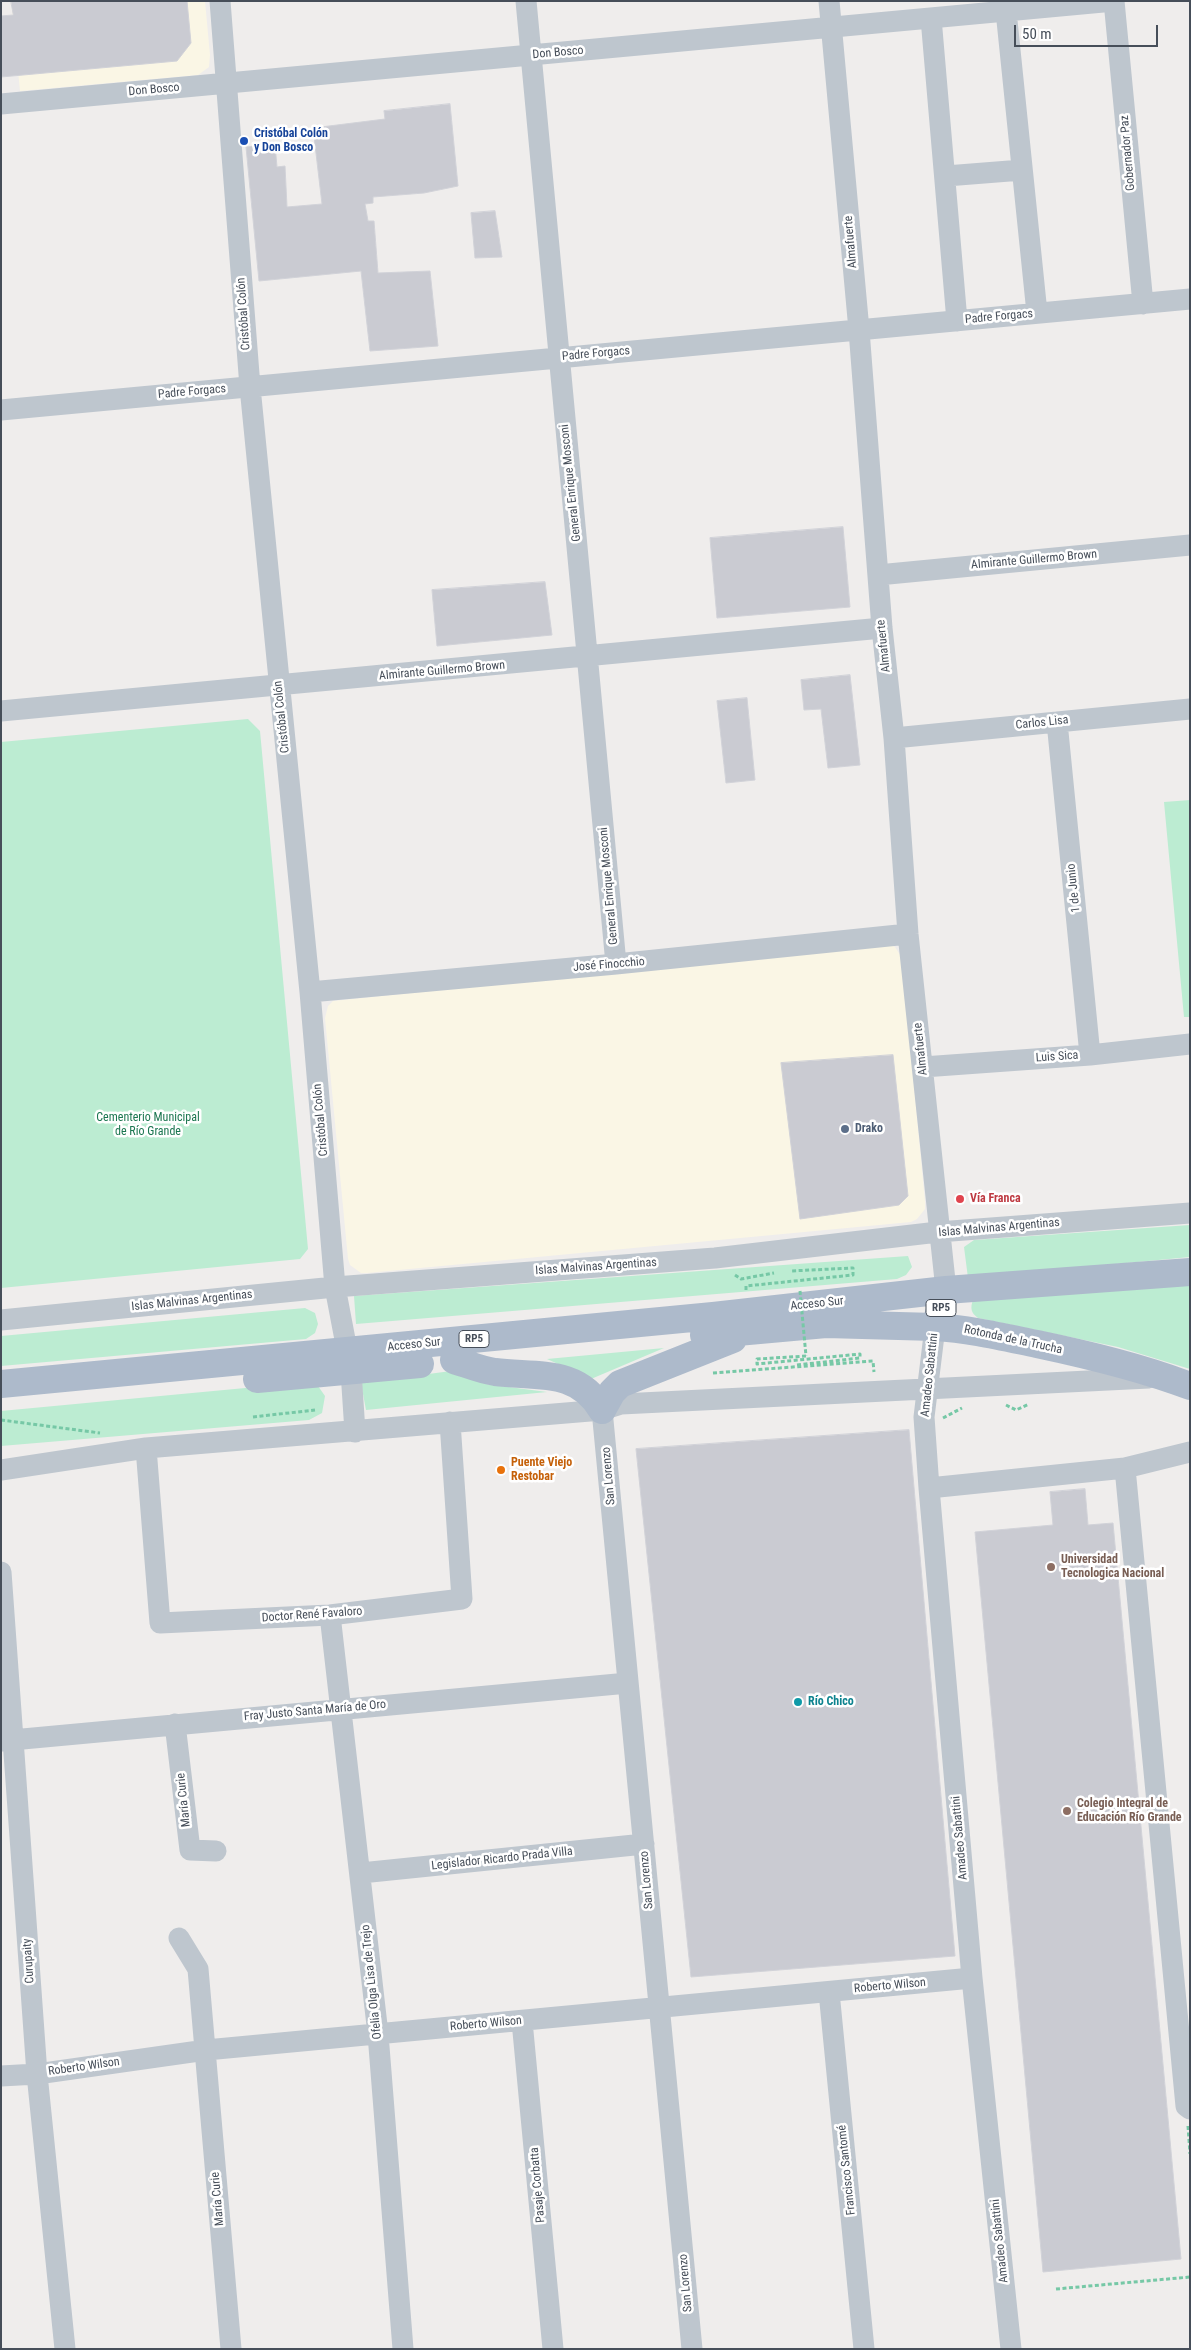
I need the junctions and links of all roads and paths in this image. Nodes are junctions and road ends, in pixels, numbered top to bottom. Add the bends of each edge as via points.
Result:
1 (220, 1) edge
2 (526, 1) edge
3 (829, 1) edge
4 (1114, 1) edge
5 (1006, 11) junction
6 (931, 18) junction
7 (832, 27) junction
8 (532, 55) junction
9 (226, 83) junction
10 (1, 104) edge
11 (1022, 170) junction
12 (946, 176) junction
13 (1190, 299) edge
14 (1143, 304) junction
15 (1038, 313) junction
16 (957, 321) junction
17 (859, 330) junction
18 (559, 358) junction
19 (250, 387) junction
20 (1, 410) edge
21 (1190, 545) edge
22 (878, 575) junction
23 (882, 628) junction
24 (588, 657) junction
25 (279, 686) junction
26 (1190, 709) edge
27 (1, 711) edge
28 (1057, 722) junction
29 (894, 738) junction
30 (908, 934) junction
31 (616, 964) junction
32 (310, 992) junction
33 (1190, 1044) edge
34 (1090, 1055) junction
35 (923, 1067) junction
36 (1190, 1213) edge
37 (938, 1232) junction
38 (782, 1272) dead end
39 (1190, 1272) edge
40 (335, 1287) junction
41 (946, 1290) junction
42 (755, 1292) dead end
43 (791, 1292) dead end
44 (1, 1320) edge
45 (935, 1327) junction
46 (746, 1331) junction
47 (454, 1360) junction
48 (350, 1361) junction
49 (774, 1369) dead end
50 (1181, 1383) edge
51 (1, 1384) edge
52 (926, 1387) junction
53 (1, 1403) edge
54 (315, 1410) dead end
55 (602, 1410) junction
56 (246, 1418) dead end
57 (1, 1420) edge
58 (450, 1422) junction
59 (109, 1432) dead end
60 (355, 1432) junction
61 (146, 1448) junction
62 (1190, 1452) edge
63 (1125, 1468) junction
64 (1, 1470) edge
65 (929, 1488) junction
66 (1, 1572) edge
67 (330, 1615) junction
68 (628, 1683) junction
69 (342, 1708) junction
70 (175, 1724) junction
71 (7, 1740) edge
72 (644, 1844) junction
73 (216, 1850) dead end
74 (361, 1873) junction
75 (179, 1938) dead end
76 (972, 1978) junction
77 (829, 1992) junction
78 (659, 2008) junction
79 (522, 2021) junction
80 (378, 2034) junction
81 (206, 2050) junction
82 (37, 2074) junction
83 (1, 2076) edge
84 (1190, 2109) edge
85 (1190, 2277) edge
86 (1056, 2289) dead end
87 (65, 2349) edge
88 (230, 2349) edge
89 (403, 2349) edge
90 (553, 2349) edge
91 (692, 2349) edge
92 (864, 2349) edge
93 (1012, 2349) edge

1 - 9 street, Cristóbal Colón
2 - 8 street, General Enrique Mosconi
3 - 7 street, Almafuerte
4 - 5 street, Don Bosco
4 - 14 street, Gobernador Paz
5 - 6 street, Don Bosco
5 - 11 street
6 - 7 street, Don Bosco
6 - 12 street
7 - 8 street, Don Bosco
7 - 17 street, Almafuerte
8 - 9 street, Don Bosco
8 - 18 street, General Enrique Mosconi
9 - 10 street, Don Bosco
9 - 19 street, Cristóbal Colón
11 - 12 street
11 - 15 street
12 - 16 street
13 - 14 street, Padre Forgacs
14 - 15 street, Padre Forgacs
15 - 16 street, Padre Forgacs
16 - 17 street, Padre Forgacs
17 - 18 street, Padre Forgacs
17 - 22 street, Almafuerte
18 - 19 street, Padre Forgacs
18 - 24 street, General Enrique Mosconi
19 - 20 street, Padre Forgacs
19 - 25 street, Cristóbal Colón
21 - 22 street, Almirante Guillermo Brown
22 - 23 street, Almafuerte
23 - 24 street, Almirante Guillermo Brown
23 - 29 street, Almafuerte
24 - 25 street, Almirante Guillermo Brown
24 - 31 street, General Enrique Mosconi
25 - 27 street, Almirante Guillermo Brown
25 - 32 street, Cristóbal Colón
26 - 28 street, Carlos Lisa
28 - 29 street, Carlos Lisa
28 - 34 street, 1 de Junio
29 - 30 street, Almafuerte
30 - 31 street, José Finocchio
30 - 35 street, Almafuerte
31 - 32 street, José Finocchio
32 - 40 street, Cristóbal Colón
33 - 34 street, Luis Sica
34 - 35 street, Luis Sica
35 - 37 street, Almafuerte
36 - 37 street, Islas Malvinas Argentinas
37 - 40 street, Islas Malvinas Argentinas via 715,1258
37 - 41 street, Almafuerte
38 - 42 path via 853,1268 853,1275 746,1286 746,1292
39 - 41 main road, RP5
40 - 44 street, Islas Malvinas Argentinas
40 - 48 street, Cristóbal Colón
41 - 45 main road, RP5
41 - 48 main road, Acceso Sur / RP5
43 - 49 path, bridge via 800,1291 806,1356 757,1359 757,1364 860,1354 860,1358
45 - 46 main road, Acceso Sur / RP5 via 826,1324
45 - 50 main road, Rotonda de la Trucha / RP5 via 971,1329 1100,1358
45 - 52 street, Amadeo Sabattini
46 - 47 main road, Acceso Sur / RP5
46 - 55 main road via 724,1344 620,1384
47 - 48 main road, Acceso Sur / RP5
47 - 55 main road via 494,1372 544,1374 564,1380 593,1394
48 - 51 main road, Acceso Sur / RP5
48 - 53 main road, Acceso Sur / RP5
48 - 60 street, Cristóbal Colón
50 - 52 street via 1140,1377
52 - 55 street via 621,1404
52 - 65 street, Amadeo Sabattini via 924,1418
54 - 56 path
55 - 58 street
55 - 68 street, San Lorenzo
57 - 59 path
58 - 60 street
58 - 67 street, Doctor René Favaloro via 462,1598
60 - 61 street
61 - 64 street
61 - 67 street, Doctor René Favaloro via 160,1624
62 - 63 street
63 - 65 street
63 - 84 street via 1186,2106
65 - 76 street, Amadeo Sabattini
66 - 71 street, Curupaity
67 - 69 street, Ofelia Olga Lisa de Trejo
68 - 69 street, Fray Justo Santa María de Oro
68 - 72 street, San Lorenzo
69 - 70 street, Fray Justo Santa María de Oro
69 - 74 street, Ofelia Olga Lisa de Trejo
70 - 71 street, Fray Justo Santa María de Oro
70 - 73 street, María Curie via 190,1850
71 - 82 street, Curupaity
72 - 74 street, Legislador Ricardo Prada Villa
72 - 78 street, San Lorenzo
74 - 80 street, Ofelia Olga Lisa de Trejo
75 - 81 street, María Curie via 198,1969
76 - 77 street, Roberto Wilson
76 - 93 street, Amadeo Sabattini
77 - 78 street, Roberto Wilson
77 - 92 street, Francisco Santomé
78 - 79 street, Roberto Wilson
78 - 91 street, San Lorenzo
79 - 80 street, Roberto Wilson
79 - 90 street, Pasaje Corbatta
80 - 81 street, Roberto Wilson
80 - 89 street, Ofelia Olga Lisa de Trejo
81 - 82 street, Roberto Wilson
81 - 88 street, María Curie
82 - 83 street, Roberto Wilson
82 - 87 street, Curupaity
85 - 86 path

